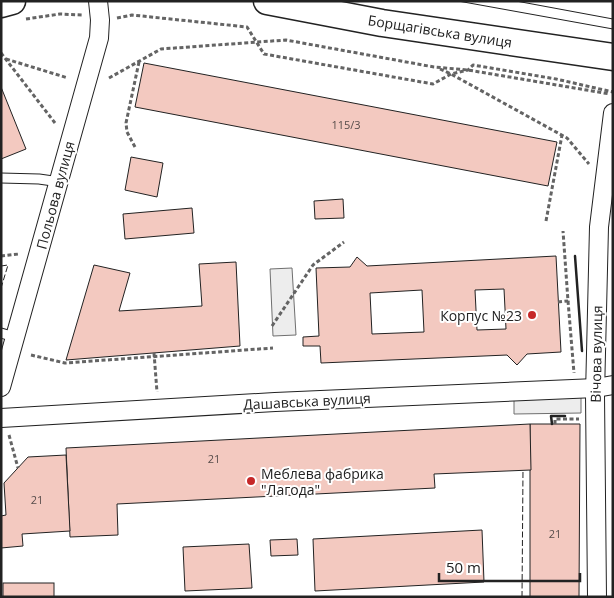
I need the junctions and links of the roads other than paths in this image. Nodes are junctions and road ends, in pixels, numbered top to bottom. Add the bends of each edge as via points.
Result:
1 (98, 1) edge
2 (267, 1) edge
3 (613, 57) edge
4 (613, 113) edge
5 (1, 178) edge
6 (60, 182) junction
7 (8, 335) edge
8 (1, 387) edge
9 (604, 387) edge
10 (4, 424) edge
11 (597, 597) edge

1 - 6 street, Польова вулиця via 99,38
2 - 3 main road, Борщагівська вулиця via 382,23
4 - 9 street, Вічова вулиця via 599,227
5 - 6 lane
6 - 7 street, Польова вулиця
7 - 8 street, Польова вулиця
9 - 10 street, Дашавська вулиця via 159,408
9 - 11 street, Вічова вулиця

